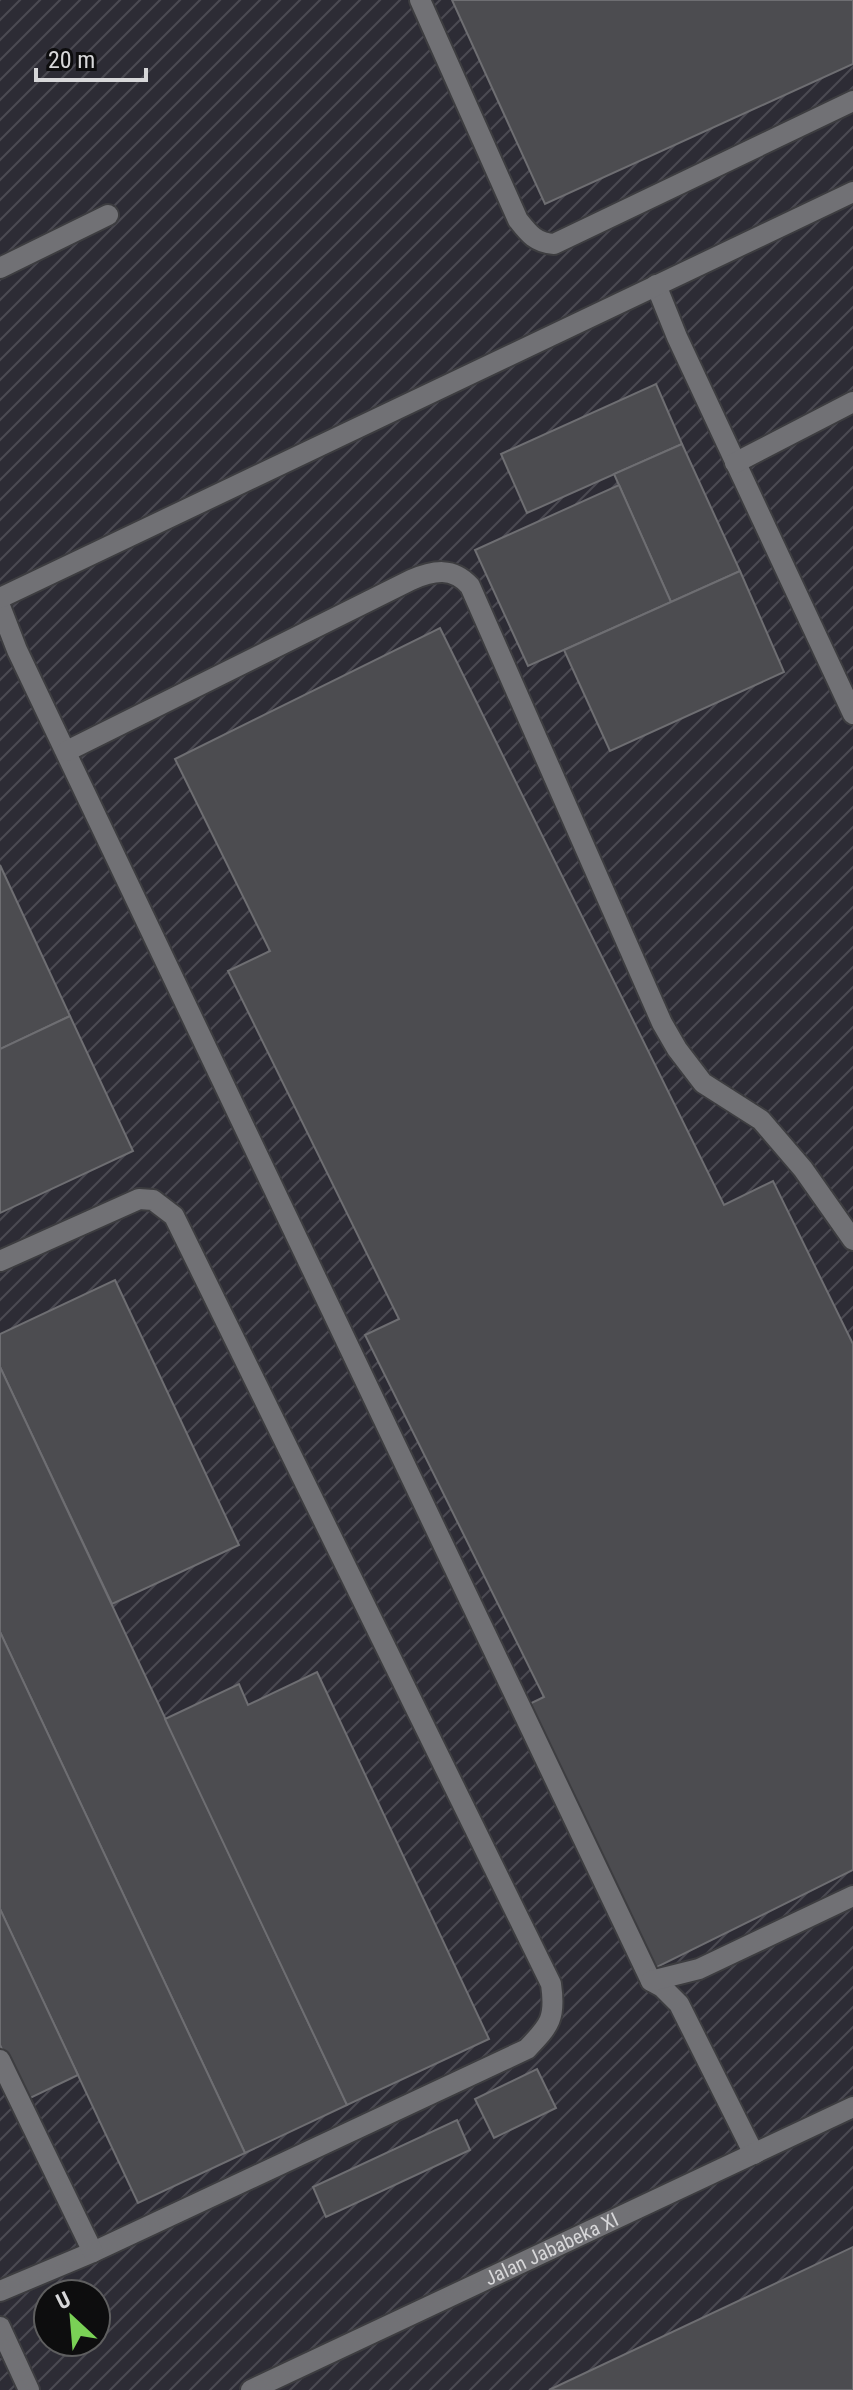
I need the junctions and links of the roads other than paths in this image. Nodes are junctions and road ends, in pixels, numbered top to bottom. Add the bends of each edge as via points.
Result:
1 (420, 0) edge
2 (853, 101) edge
3 (853, 192) edge
4 (108, 215) dead end
5 (0, 268) edge
6 (656, 285) junction
7 (853, 402) edge
8 (735, 463) junction
9 (0, 598) edge
10 (0, 606) edge
11 (853, 714) edge
12 (67, 751) junction
13 (853, 1240) edge
14 (0, 1261) edge
15 (853, 1896) edge
16 (651, 1981) junction
17 (0, 2060) edge
18 (853, 2107) edge
19 (754, 2154) junction
20 (93, 2252) junction
21 (0, 2291) edge
22 (0, 2327) edge
23 (29, 2390) edge
24 (251, 2390) edge

1 - 2 street via 518,220 542,243 554,244
3 - 6 street
4 - 5 street
6 - 8 street
6 - 9 street
7 - 8 street
8 - 11 street
10 - 12 street
12 - 13 street via 424,574 460,574 470,586 677,1049 703,1083 761,1120
12 - 16 street
14 - 20 street via 139,1199 153,1200 174,1216 551,1984 554,2007 548,2027 527,2049
15 - 16 street via 699,1969
16 - 19 street via 679,2004
17 - 20 street
18 - 19 street, Jalan Jababeka XI
19 - 24 street, Jalan Jababeka XI
20 - 21 street
22 - 23 street

